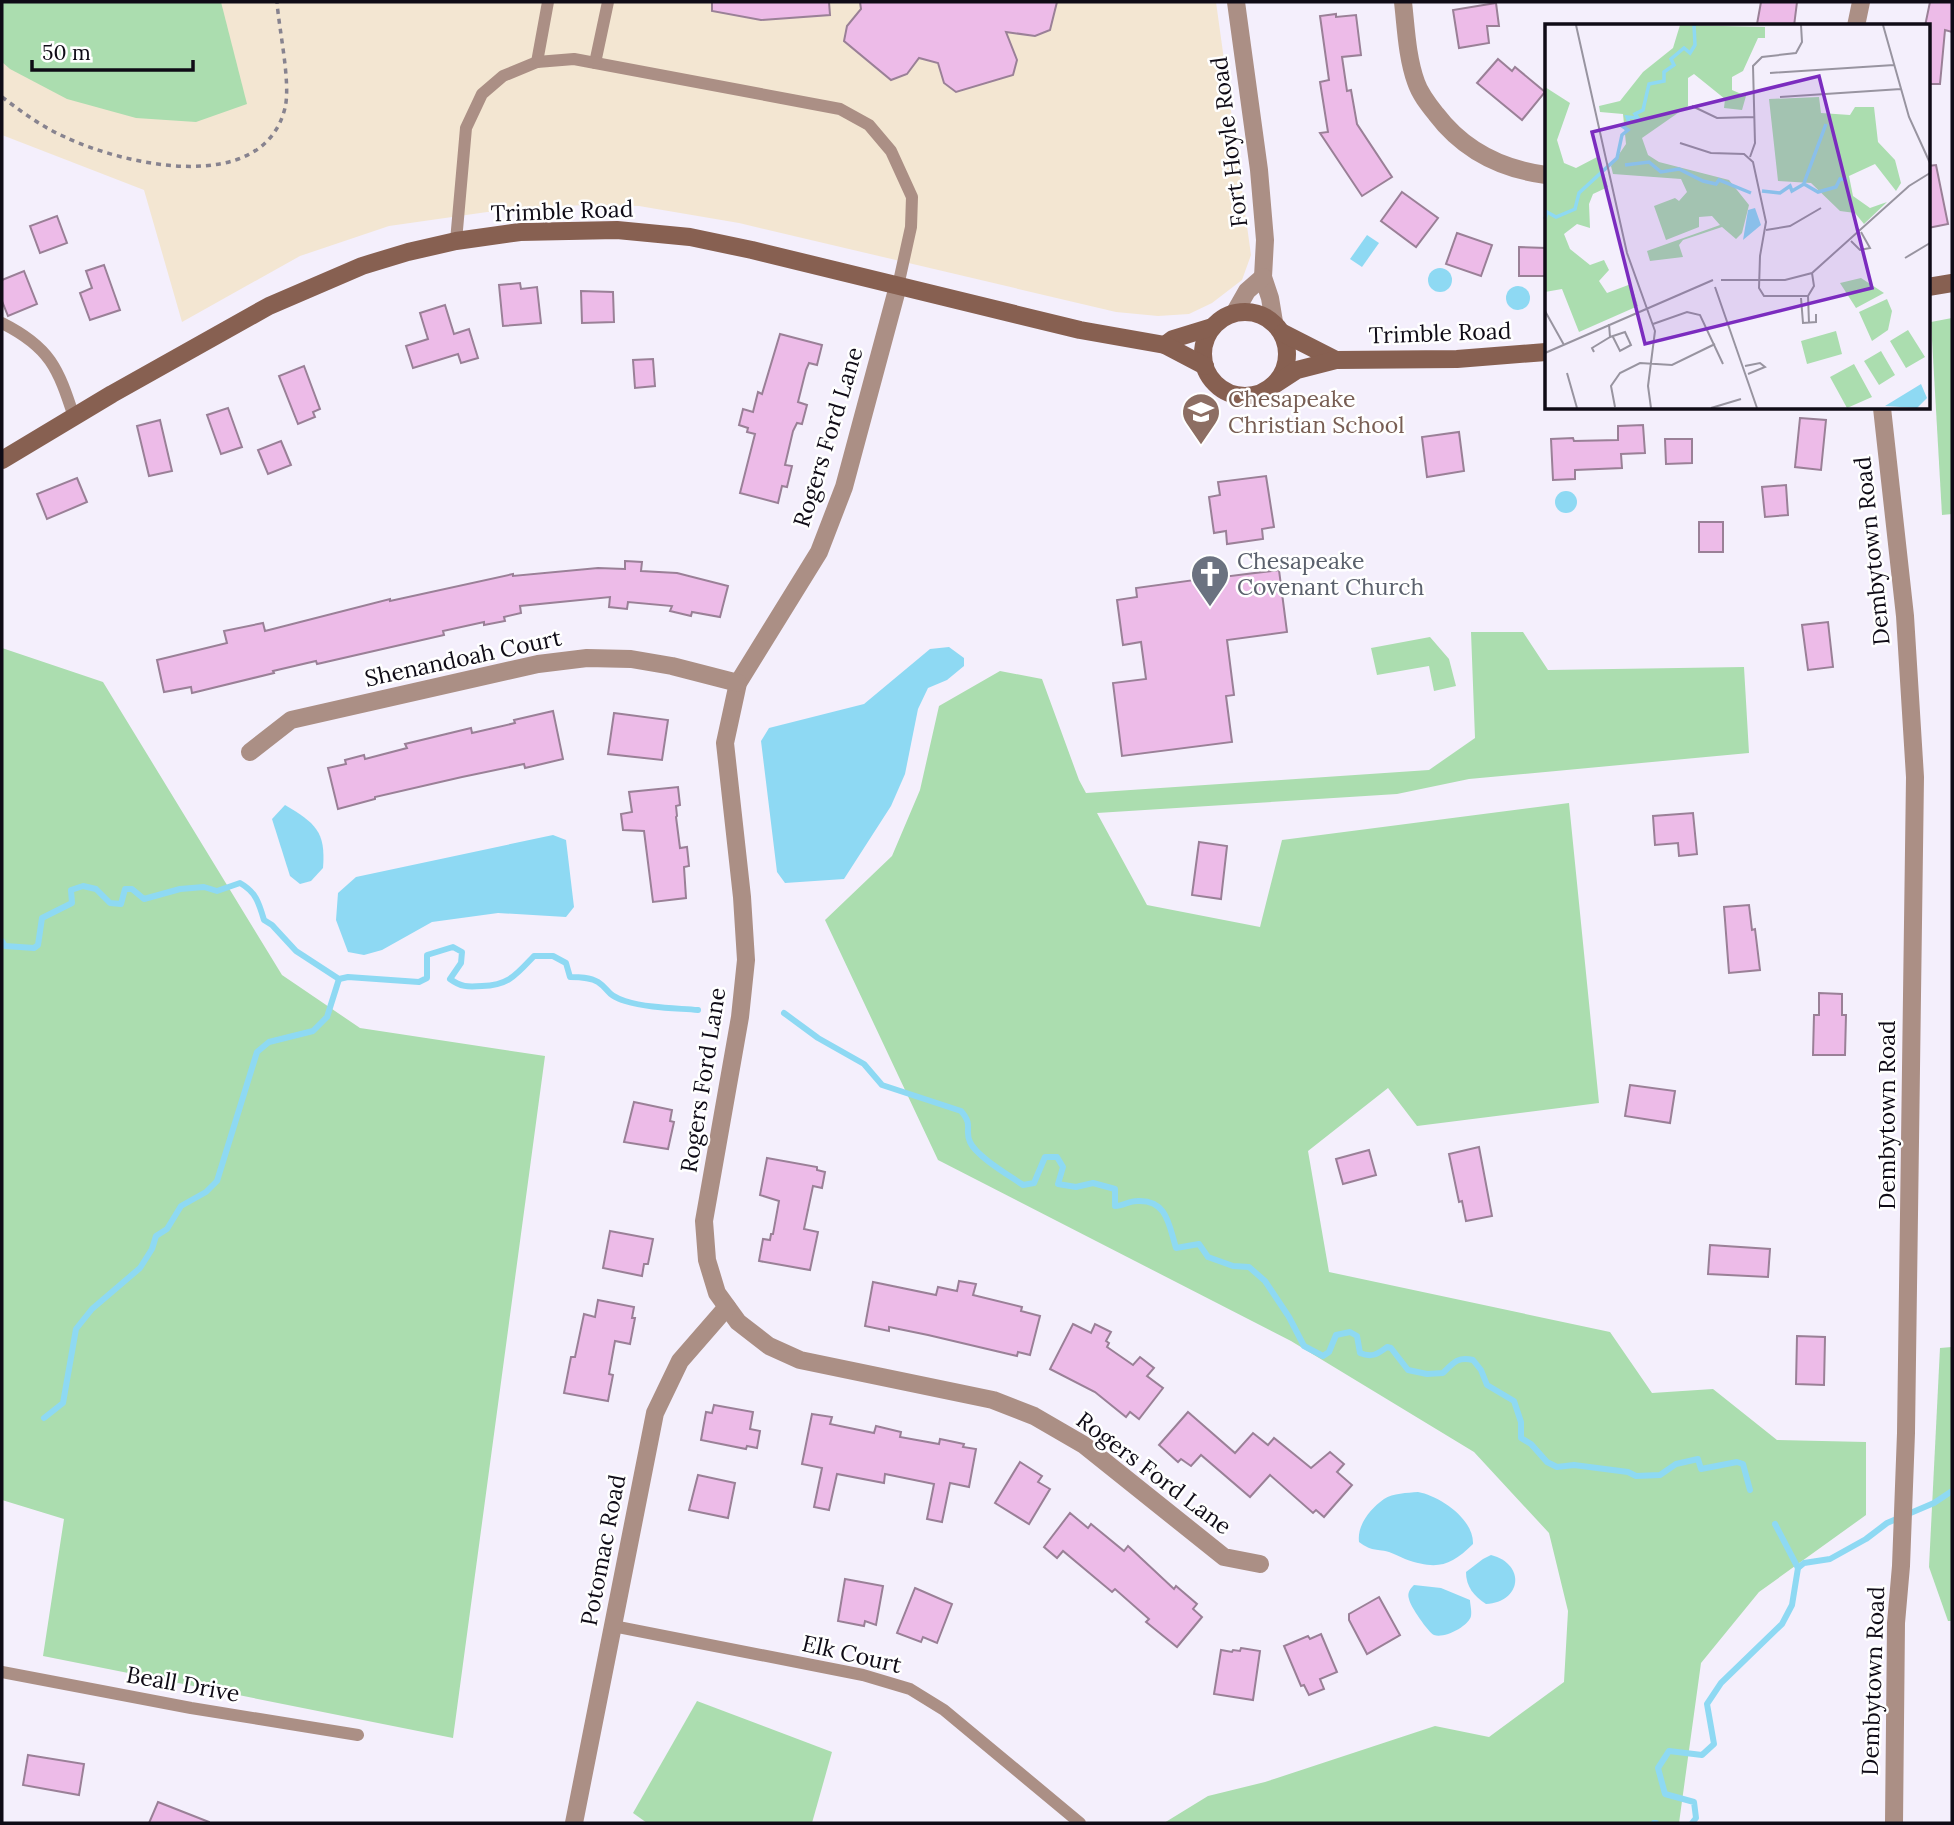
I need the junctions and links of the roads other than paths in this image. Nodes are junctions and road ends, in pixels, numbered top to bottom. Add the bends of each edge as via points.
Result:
1 (548, 2) edge
2 (608, 2) edge
3 (1237, 2) edge
4 (1403, 2) edge
5 (1861, 2) edge
6 (1856, 24) edge
7 (537, 62) junction
8 (595, 63) junction
9 (1545, 174) edge
10 (456, 241) junction
11 (1263, 276) junction
12 (1952, 283) edge
13 (898, 286) junction
14 (1930, 287) edge
15 (1235, 312) junction
16 (2, 323) edge
17 (1212, 327) junction
18 (1278, 328) junction
19 (1165, 345) junction
20 (1545, 352) edge
21 (1336, 360) junction
22 (1205, 366) junction
23 (1274, 385) junction
24 (1881, 410) edge
25 (74, 417) junction
26 (2, 460) edge
27 (738, 683) junction
28 (250, 752) dead end
29 (727, 1307) junction
30 (1260, 1564) dead end
31 (613, 1626) junction
32 (2, 1672) edge
33 (358, 1735) dead end
34 (573, 1823) edge
35 (1080, 1823) edge
36 (1894, 1823) edge

1 - 7 lane
2 - 8 lane
3 - 11 street, Fort Hoyle Road via 1259,170
4 - 9 street via 1416,82 1447,128 1493,161
5 - 6 street
7 - 8 lane via 574,59
7 - 10 lane via 503,76 482,94 466,128
8 - 13 lane via 840,109 869,125 891,151 912,197 911,227
10 - 13 street, Trimble Road via 520,232 617,230 690,237
10 - 25 street, Trimble Road via 362,266 269,306
11 - 15 street
11 - 18 street, Fort Hoyle Road
12 - 14 street
13 - 19 street, Trimble Road via 1080,330
13 - 27 street, Rogers Ford Lane via 844,487 819,552
15 - 17 street
15 - 18 street via 1262,315
16 - 25 lane via 50,357
17 - 19 street
17 - 22 street via 1203,352
18 - 21 street, Trimble Road
18 - 23 street via 1287,346 1287,360
19 - 22 street, Trimble Road
20 - 21 street, Trimble Road via 1457,359
21 - 23 street, Trimble Road via 1297,370
22 - 23 street via 1211,379 1234,395 1262,393
24 - 36 street, Dembytown Road via 1905,616 1915,777 1911,1182
25 - 26 street, Trimble Road
27 - 28 street, Shenandoah Court via 631,659 538,664 291,720
27 - 29 street, Rogers Ford Lane via 725,743 746,960 704,1220 707,1260 717,1293
29 - 30 street, Rogers Ford Lane via 738,1322 769,1346 800,1360 993,1401 1034,1416 1084,1445 1224,1558
29 - 31 street, Potomac Road via 680,1361 655,1413
31 - 34 street, Potomac Road
31 - 35 lane, Elk Court via 863,1675 910,1689 944,1710
32 - 33 lane, Beall Drive

